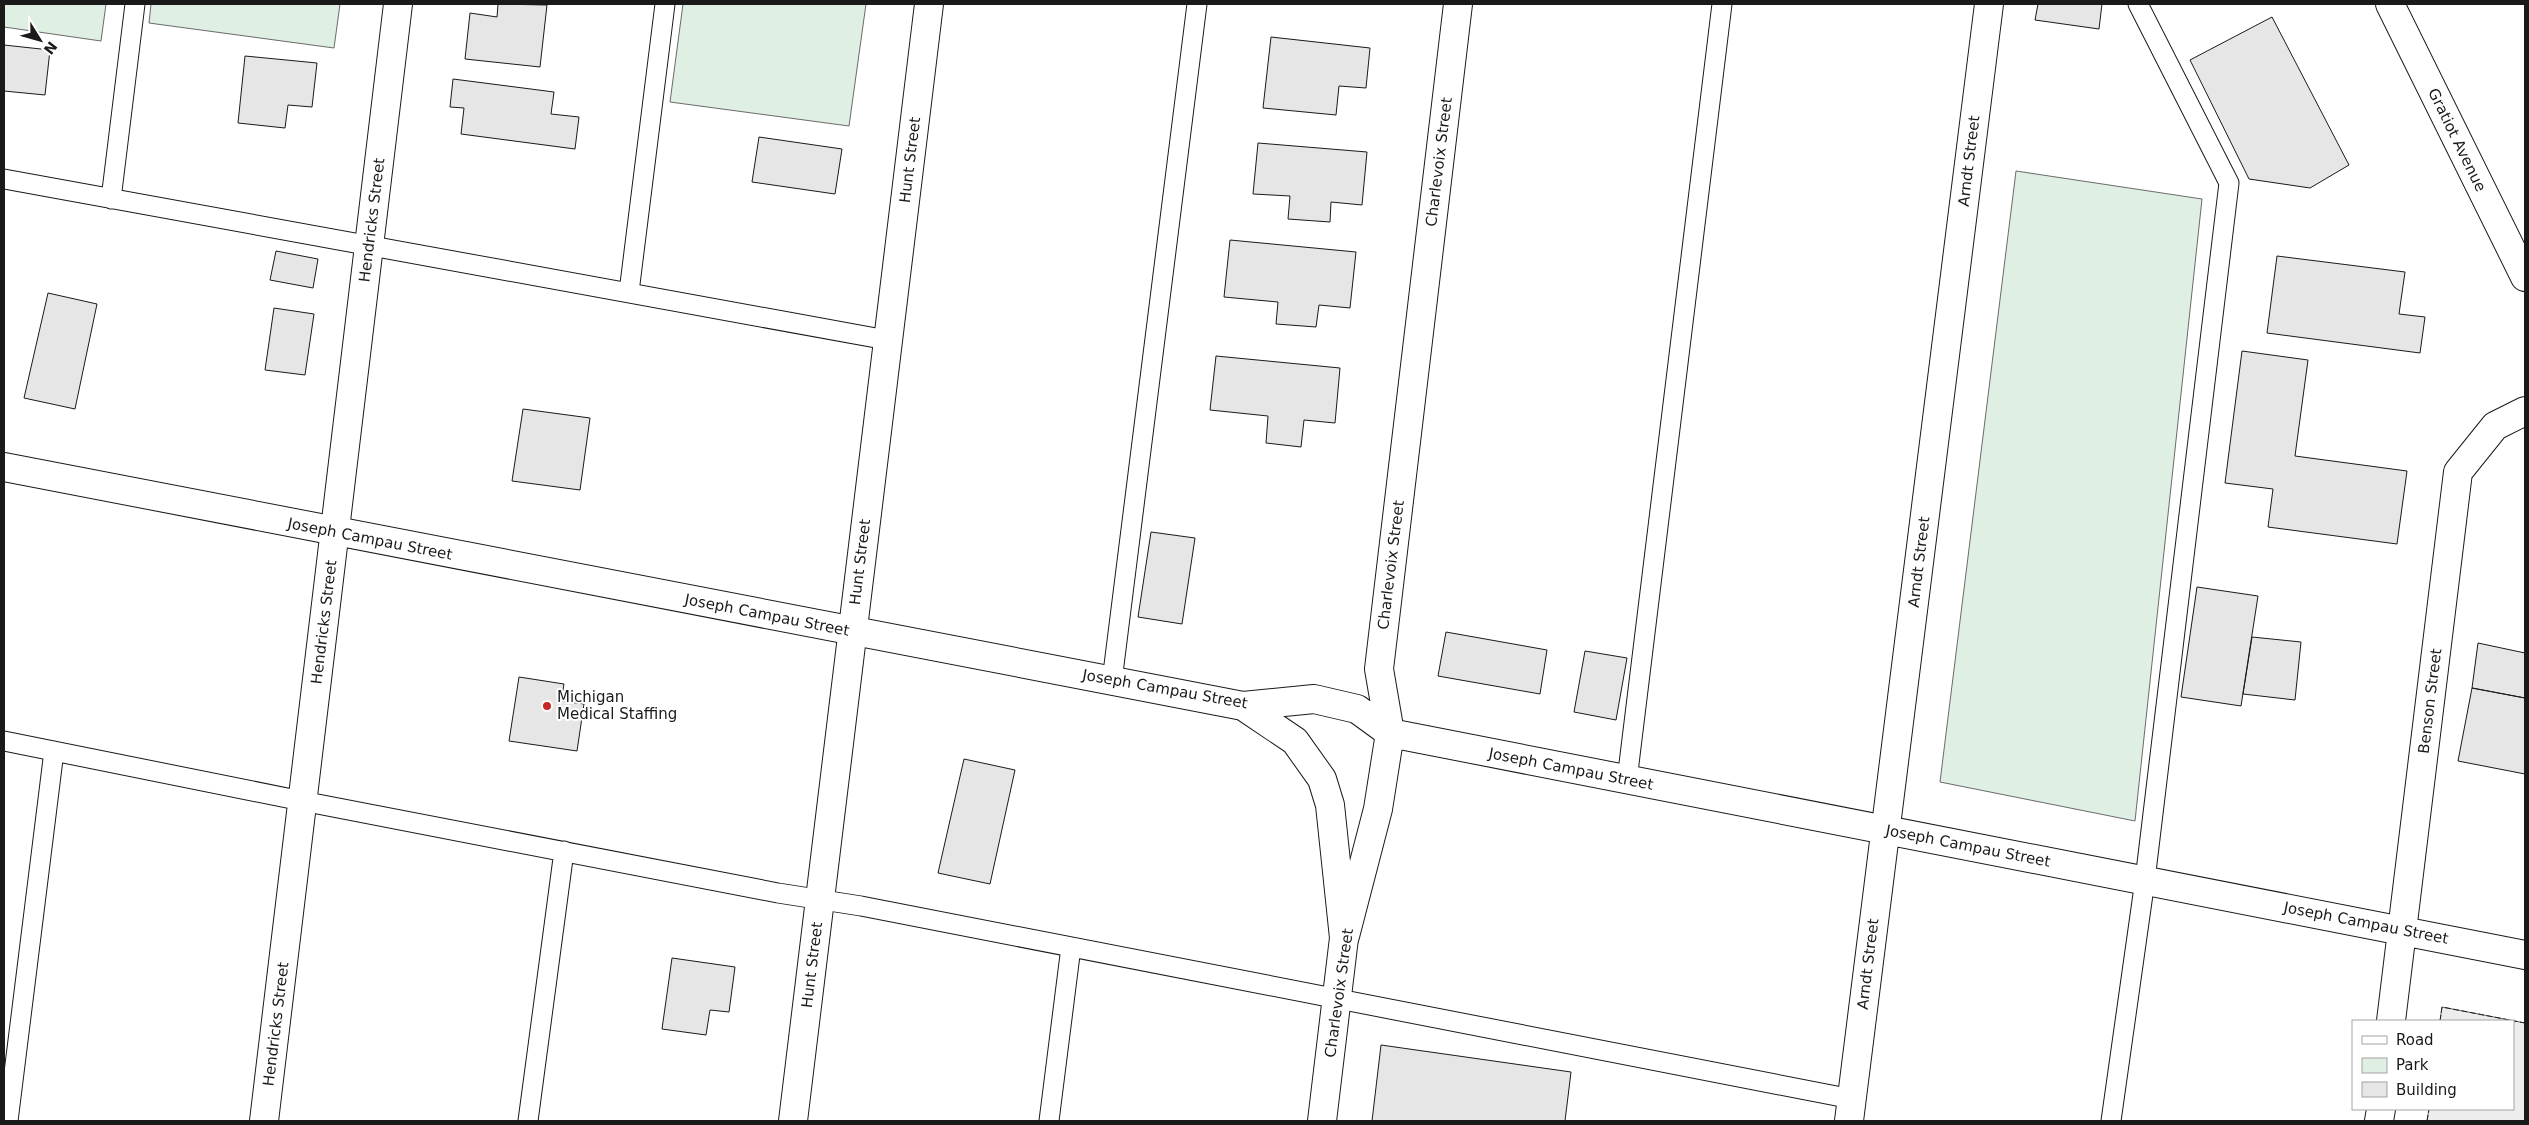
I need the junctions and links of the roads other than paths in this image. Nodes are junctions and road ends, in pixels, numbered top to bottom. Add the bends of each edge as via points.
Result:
1 (136, 4) edge
2 (398, 4) edge
3 (665, 4) edge
4 (929, 4) edge
5 (1197, 4) edge
6 (1458, 4) edge
7 (1722, 4) edge
8 (1989, 4) edge
9 (2138, 4) edge
10 (2390, 4) edge
11 (4, 179) edge
12 (111, 198) junction
13 (369, 245) junction
14 (2525, 277) edge
15 (629, 292) junction
16 (887, 340) junction
17 (2525, 411) edge
18 (4, 467) edge
19 (334, 532) junction
20 (852, 631) junction
21 (1112, 681) junction
22 (1243, 706) junction
23 (1390, 733) junction
24 (4, 741) edge
25 (54, 751) junction
26 (1627, 780) junction
27 (302, 802) junction
28 (1885, 830) junction
29 (564, 852) junction
30 (2145, 880) junction
31 (820, 899) junction
32 (2402, 930) junction
33 (1344, 938) junction
34 (1071, 947) junction
35 (2525, 955) edge
36 (1337, 999) junction
37 (2391, 1020) edge
38 (1850, 1110) edge
39 (8, 1121) edge
40 (264, 1121) edge
41 (528, 1121) edge
42 (793, 1121) edge
43 (1049, 1121) edge
44 (1322, 1121) edge
45 (2111, 1121) edge

1 - 12 lane
2 - 13 street, Hendricks Street
3 - 15 lane
4 - 16 street, Hunt Street
5 - 21 lane
6 - 23 street, Charlevoix Street via 1379,669
7 - 26 lane
8 - 28 street, Arndt Street
9 - 30 lane via 2229,183
10 - 14 street, Gratiot Avenue
11 - 12 lane
12 - 13 lane
13 - 15 lane
13 - 19 street, Hendricks Street
15 - 16 lane
16 - 20 street, Hunt Street
17 - 32 street, Benson Street via 2495,426 2458,472
18 - 19 street, Joseph Campau Street
19 - 20 street, Joseph Campau Street
19 - 27 street, Hendricks Street
20 - 21 street, Joseph Campau Street
20 - 31 street, Hunt Street
21 - 22 street, Joseph Campau Street
22 - 23 street, Joseph Campau Street via 1314,699 1357,709
22 - 33 street via 1295,741 1322,779 1330,805
23 - 26 street, Joseph Campau Street
23 - 33 street, Charlevoix Street via 1378,809
24 - 25 lane
25 - 27 lane
25 - 39 lane
26 - 28 street, Joseph Campau Street
27 - 29 lane
27 - 40 street, Hendricks Street
28 - 30 street, Joseph Campau Street
28 - 38 street, Arndt Street
29 - 31 lane
29 - 41 lane
30 - 32 street, Joseph Campau Street
30 - 45 lane
31 - 34 lane
31 - 42 street, Hunt Street
32 - 35 street, Joseph Campau Street
32 - 37 street, Benson Street
33 - 36 street, Charlevoix Street
34 - 36 lane
34 - 43 lane
36 - 38 lane
36 - 44 street, Charlevoix Street

